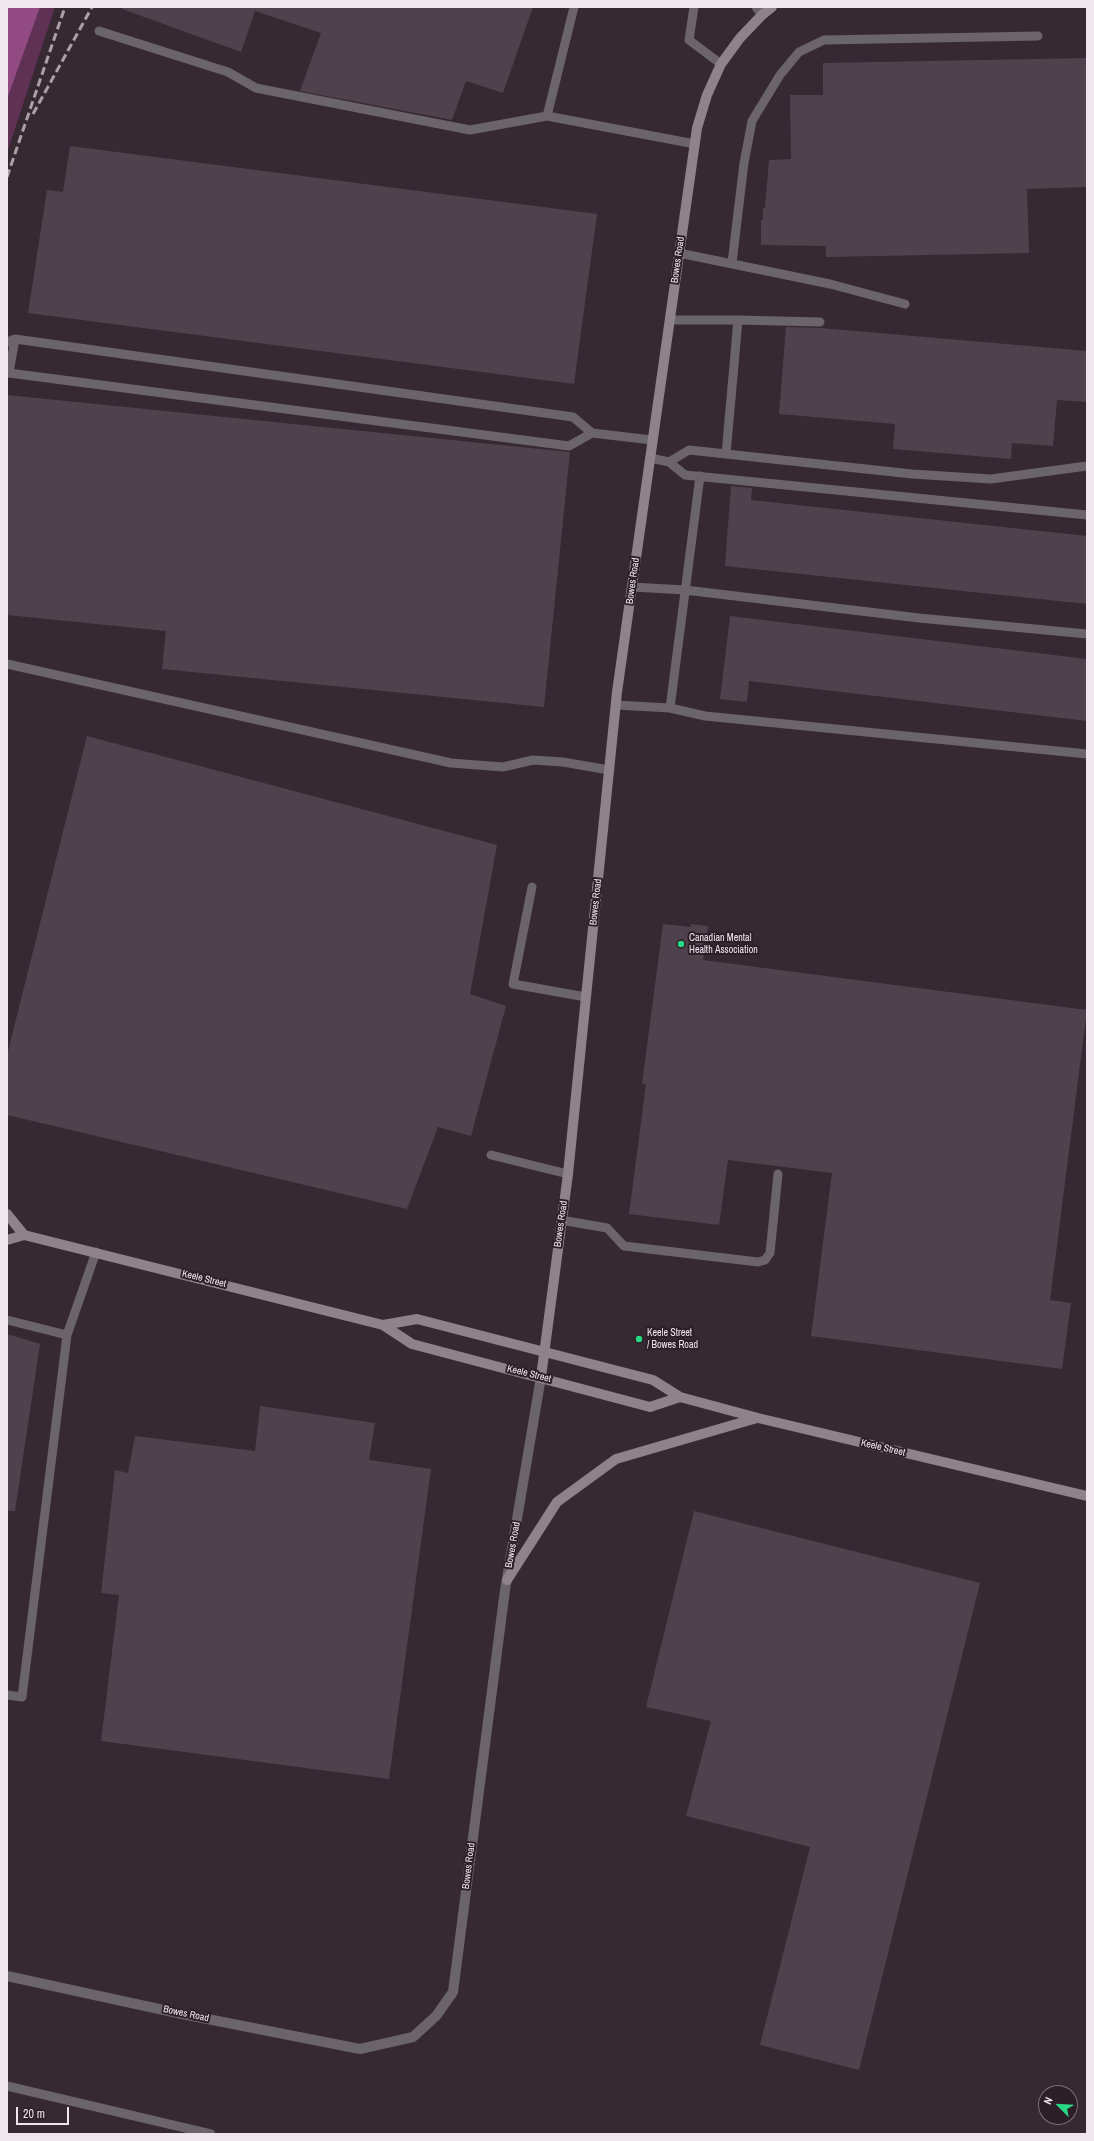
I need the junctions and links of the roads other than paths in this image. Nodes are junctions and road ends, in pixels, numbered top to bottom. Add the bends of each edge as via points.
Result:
1 (574, 7) edge
2 (694, 7) edge
3 (772, 7) edge
4 (759, 11) edge
5 (99, 31) dead end
6 (1038, 36) dead end
7 (721, 64) junction
8 (547, 116) junction
9 (695, 144) junction
10 (679, 253) junction
11 (732, 264) junction
12 (905, 304) dead end
13 (670, 320) junction
14 (738, 320) junction
15 (820, 322) dead end
16 (11, 340) edge
17 (592, 433) junction
18 (652, 440) junction
19 (726, 454) junction
20 (650, 458) junction
21 (669, 462) junction
22 (1087, 466) edge
23 (700, 476) junction
24 (1087, 515) edge
25 (632, 587) junction
26 (685, 590) junction
27 (1087, 634) edge
28 (7, 664) edge
29 (616, 705) junction
30 (670, 708) junction
31 (1087, 754) edge
32 (609, 770) junction
33 (532, 887) dead end
34 (586, 997) junction
35 (491, 1156) dead end
36 (568, 1174) junction
37 (778, 1174) dead end
38 (7, 1214) edge
39 (561, 1220) junction
40 (24, 1235) junction
41 (7, 1240) edge
42 (96, 1252) junction
43 (7, 1320) edge
44 (383, 1326) junction
45 (68, 1335) junction
46 (546, 1352) junction
47 (541, 1377) junction
48 (680, 1397) junction
49 (758, 1418) junction
50 (1087, 1496) edge
51 (507, 1580) junction
52 (7, 1694) edge
53 (7, 1976) edge
54 (7, 2086) edge
55 (211, 2134) edge

1 - 8 lane
2 - 7 lane via 689,40
3 - 4 main road, Bowes Road
4 - 7 main road, Bowes Road
5 - 8 lane via 228,72 256,88 470,130
6 - 11 lane via 824,40 799,52 780,75 752,121 744,163
7 - 9 main road, Bowes Road via 707,95
8 - 9 lane
9 - 10 main road, Bowes Road
10 - 11 lane
10 - 13 main road, Bowes Road
11 - 12 lane via 830,284
13 - 14 lane
13 - 18 main road, Bowes Road
14 - 15 lane
14 - 19 lane
16 - 17 lane via 573,417
16 - 17 lane via 9,372 570,446
17 - 18 lane
18 - 20 main road, Bowes Road
19 - 21 lane via 689,450
19 - 22 lane via 912,474 991,479
20 - 21 lane
20 - 25 main road, Bowes Road
21 - 23 lane via 685,475
23 - 24 lane
23 - 26 lane
25 - 26 lane
25 - 29 main road, Bowes Road
26 - 27 lane via 919,618
26 - 30 lane
28 - 32 lane via 452,764 503,766 533,760
29 - 30 lane
29 - 32 main road, Bowes Road
30 - 31 lane via 705,716
32 - 34 main road, Bowes Road
33 - 34 lane via 513,984
34 - 36 main road, Bowes Road
35 - 36 lane
36 - 39 main road, Bowes Road
37 - 39 lane via 770,1253 765,1260 758,1262 624,1246 607,1228
38 - 40 main road
39 - 46 main road, Bowes Road
40 - 41 main road, Keele Street
40 - 42 main road, Keele Street
42 - 44 main road, Keele Street
42 - 45 lane
43 - 45 lane
44 - 46 main road, Keele Street via 417,1319
44 - 47 main road, Keele Street via 412,1344
45 - 52 lane via 22,1697
46 - 47 main road, Bowes Road
46 - 48 main road, Keele Street via 653,1380
47 - 48 main road, Keele Street via 650,1407
47 - 51 street, Bowes Road
48 - 49 main road, Keele Street
49 - 50 main road, Keele Street
49 - 51 main road via 616,1459 557,1502
51 - 53 street, Bowes Road via 453,1992 436,2016 413,2037 360,2049
54 - 55 lane

